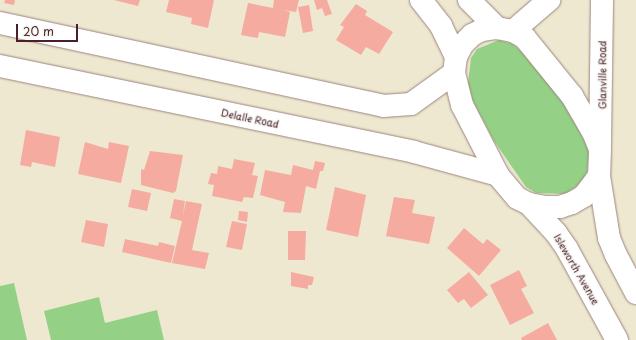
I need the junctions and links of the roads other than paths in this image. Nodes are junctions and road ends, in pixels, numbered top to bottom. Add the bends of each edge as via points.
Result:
1 (421, 0) edge
2 (469, 0) edge
3 (550, 0) edge
4 (602, 0) edge
5 (0, 23) edge
6 (505, 29) junction
7 (455, 65) junction
8 (0, 66) edge
9 (600, 150) junction
10 (498, 175) junction
11 (599, 176) junction
12 (529, 204) junction
13 (636, 292) edge
14 (617, 340) edge

1 - 7 street via 441,26
2 - 6 street
3 - 6 street
4 - 9 street, Glanville Road
5 - 7 street via 383,106 411,104
6 - 7 street via 482,30 472,36 462,45
6 - 9 street via 525,38 536,50 586,117
7 - 10 street via 462,105
8 - 10 street, Delalle Road via 414,152
9 - 11 street, Glanville Road
10 - 12 street via 517,198
11 - 12 street via 584,196 572,203 560,207
11 - 13 street via 609,238
12 - 14 street, Isleworth Avenue via 563,244

